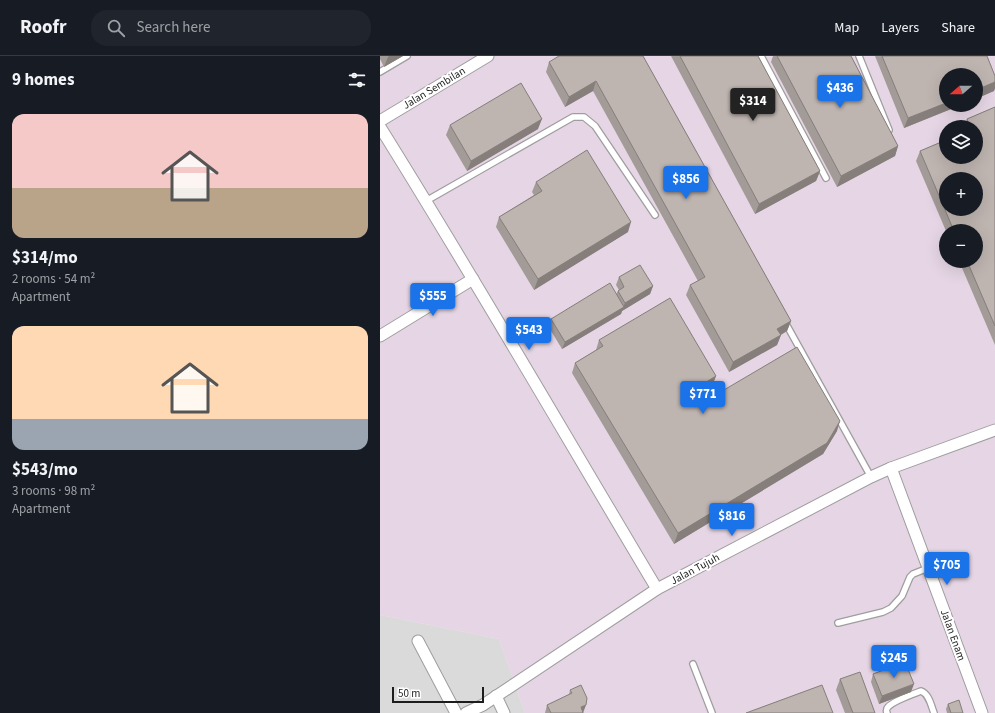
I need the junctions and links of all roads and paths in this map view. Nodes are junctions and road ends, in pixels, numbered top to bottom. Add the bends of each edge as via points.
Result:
1 (407, 56) edge
2 (487, 56) edge
3 (761, 56) edge
4 (858, 56) edge
5 (380, 72) edge
6 (380, 120) edge
7 (380, 127) edge
8 (889, 130) edge
9 (826, 178) dead end
10 (426, 201) junction
11 (655, 215) dead end
12 (474, 279) junction
13 (783, 318) edge
14 (380, 336) edge
15 (995, 430) edge
16 (891, 468) junction
17 (871, 477) junction
18 (928, 568) junction
19 (657, 589) junction
20 (838, 623) dead end
21 (418, 641) dead end
22 (694, 664) dead end
23 (496, 696) junction
24 (456, 713) edge
25 (466, 713) edge
26 (504, 713) edge
27 (712, 713) edge
28 (887, 713) edge
29 (934, 713) edge
30 (982, 713) edge

1 - 5 lane
2 - 6 street, Jalan Sembilan
3 - 9 lane
4 - 8 lane
7 - 10 street
10 - 11 lane via 572,117 584,117 596,126
10 - 12 street
12 - 14 street
12 - 19 street
13 - 17 lane
15 - 16 street, Jalan Tujuh
16 - 17 street, Jalan Tujuh
16 - 18 street, Jalan Enam
17 - 19 street, Jalan Tujuh
18 - 20 lane via 910,576 902,596 891,608
18 - 30 street, Jalan Enam
19 - 23 street, Jalan Tujuh
21 - 24 street
22 - 27 lane
23 - 25 street, Jalan Tujuh
23 - 26 street
28 - 29 lane via 888,706 921,691 927,696

